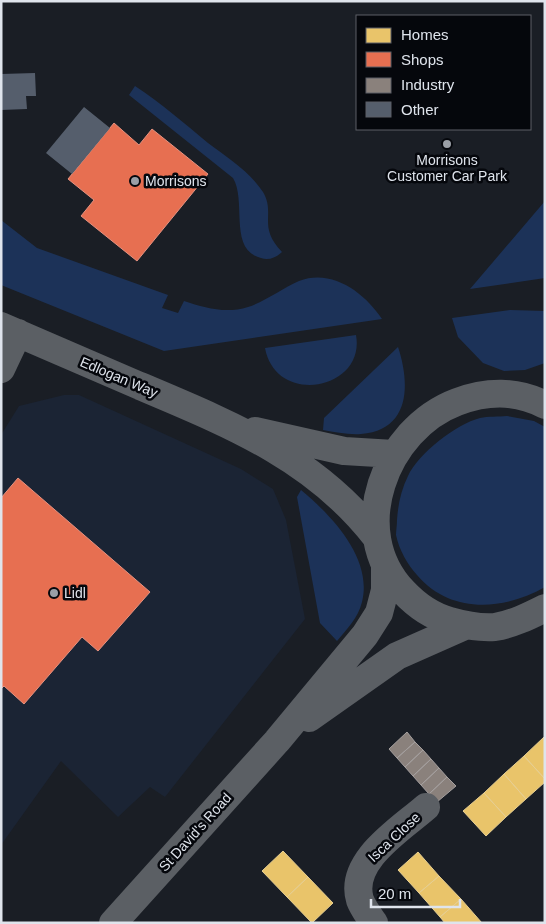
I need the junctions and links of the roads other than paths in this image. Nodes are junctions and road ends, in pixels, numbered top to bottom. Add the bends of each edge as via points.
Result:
1 (10, 330) edge
2 (1, 369) edge
3 (541, 399) edge
4 (237, 427) junction
5 (394, 454) junction
6 (376, 537) junction
7 (385, 567) junction
8 (545, 608) edge
9 (467, 625) junction
10 (277, 741) junction
11 (426, 807) dead end
12 (113, 923) edge
13 (374, 923) edge

1 - 2 street
1 - 4 street, Edlogan Way
3 - 5 street, St David's Road via 500,392 443,407 412,432
4 - 5 street, Edlogan Way via 344,451
4 - 6 street, Edlogan Way via 329,485 357,512
5 - 6 street, St David's Road via 381,483
6 - 7 street, St David's Road
7 - 9 street, St David's Road via 414,603 436,617
7 - 10 street, St David's Road via 385,590 379,613 365,635
8 - 9 street, St David's Road via 518,621 494,627
9 - 10 street, St David's Road via 397,656
10 - 12 street, St David's Road
11 - 13 street, Isca Close via 375,852 362,870 358,880 360,899

